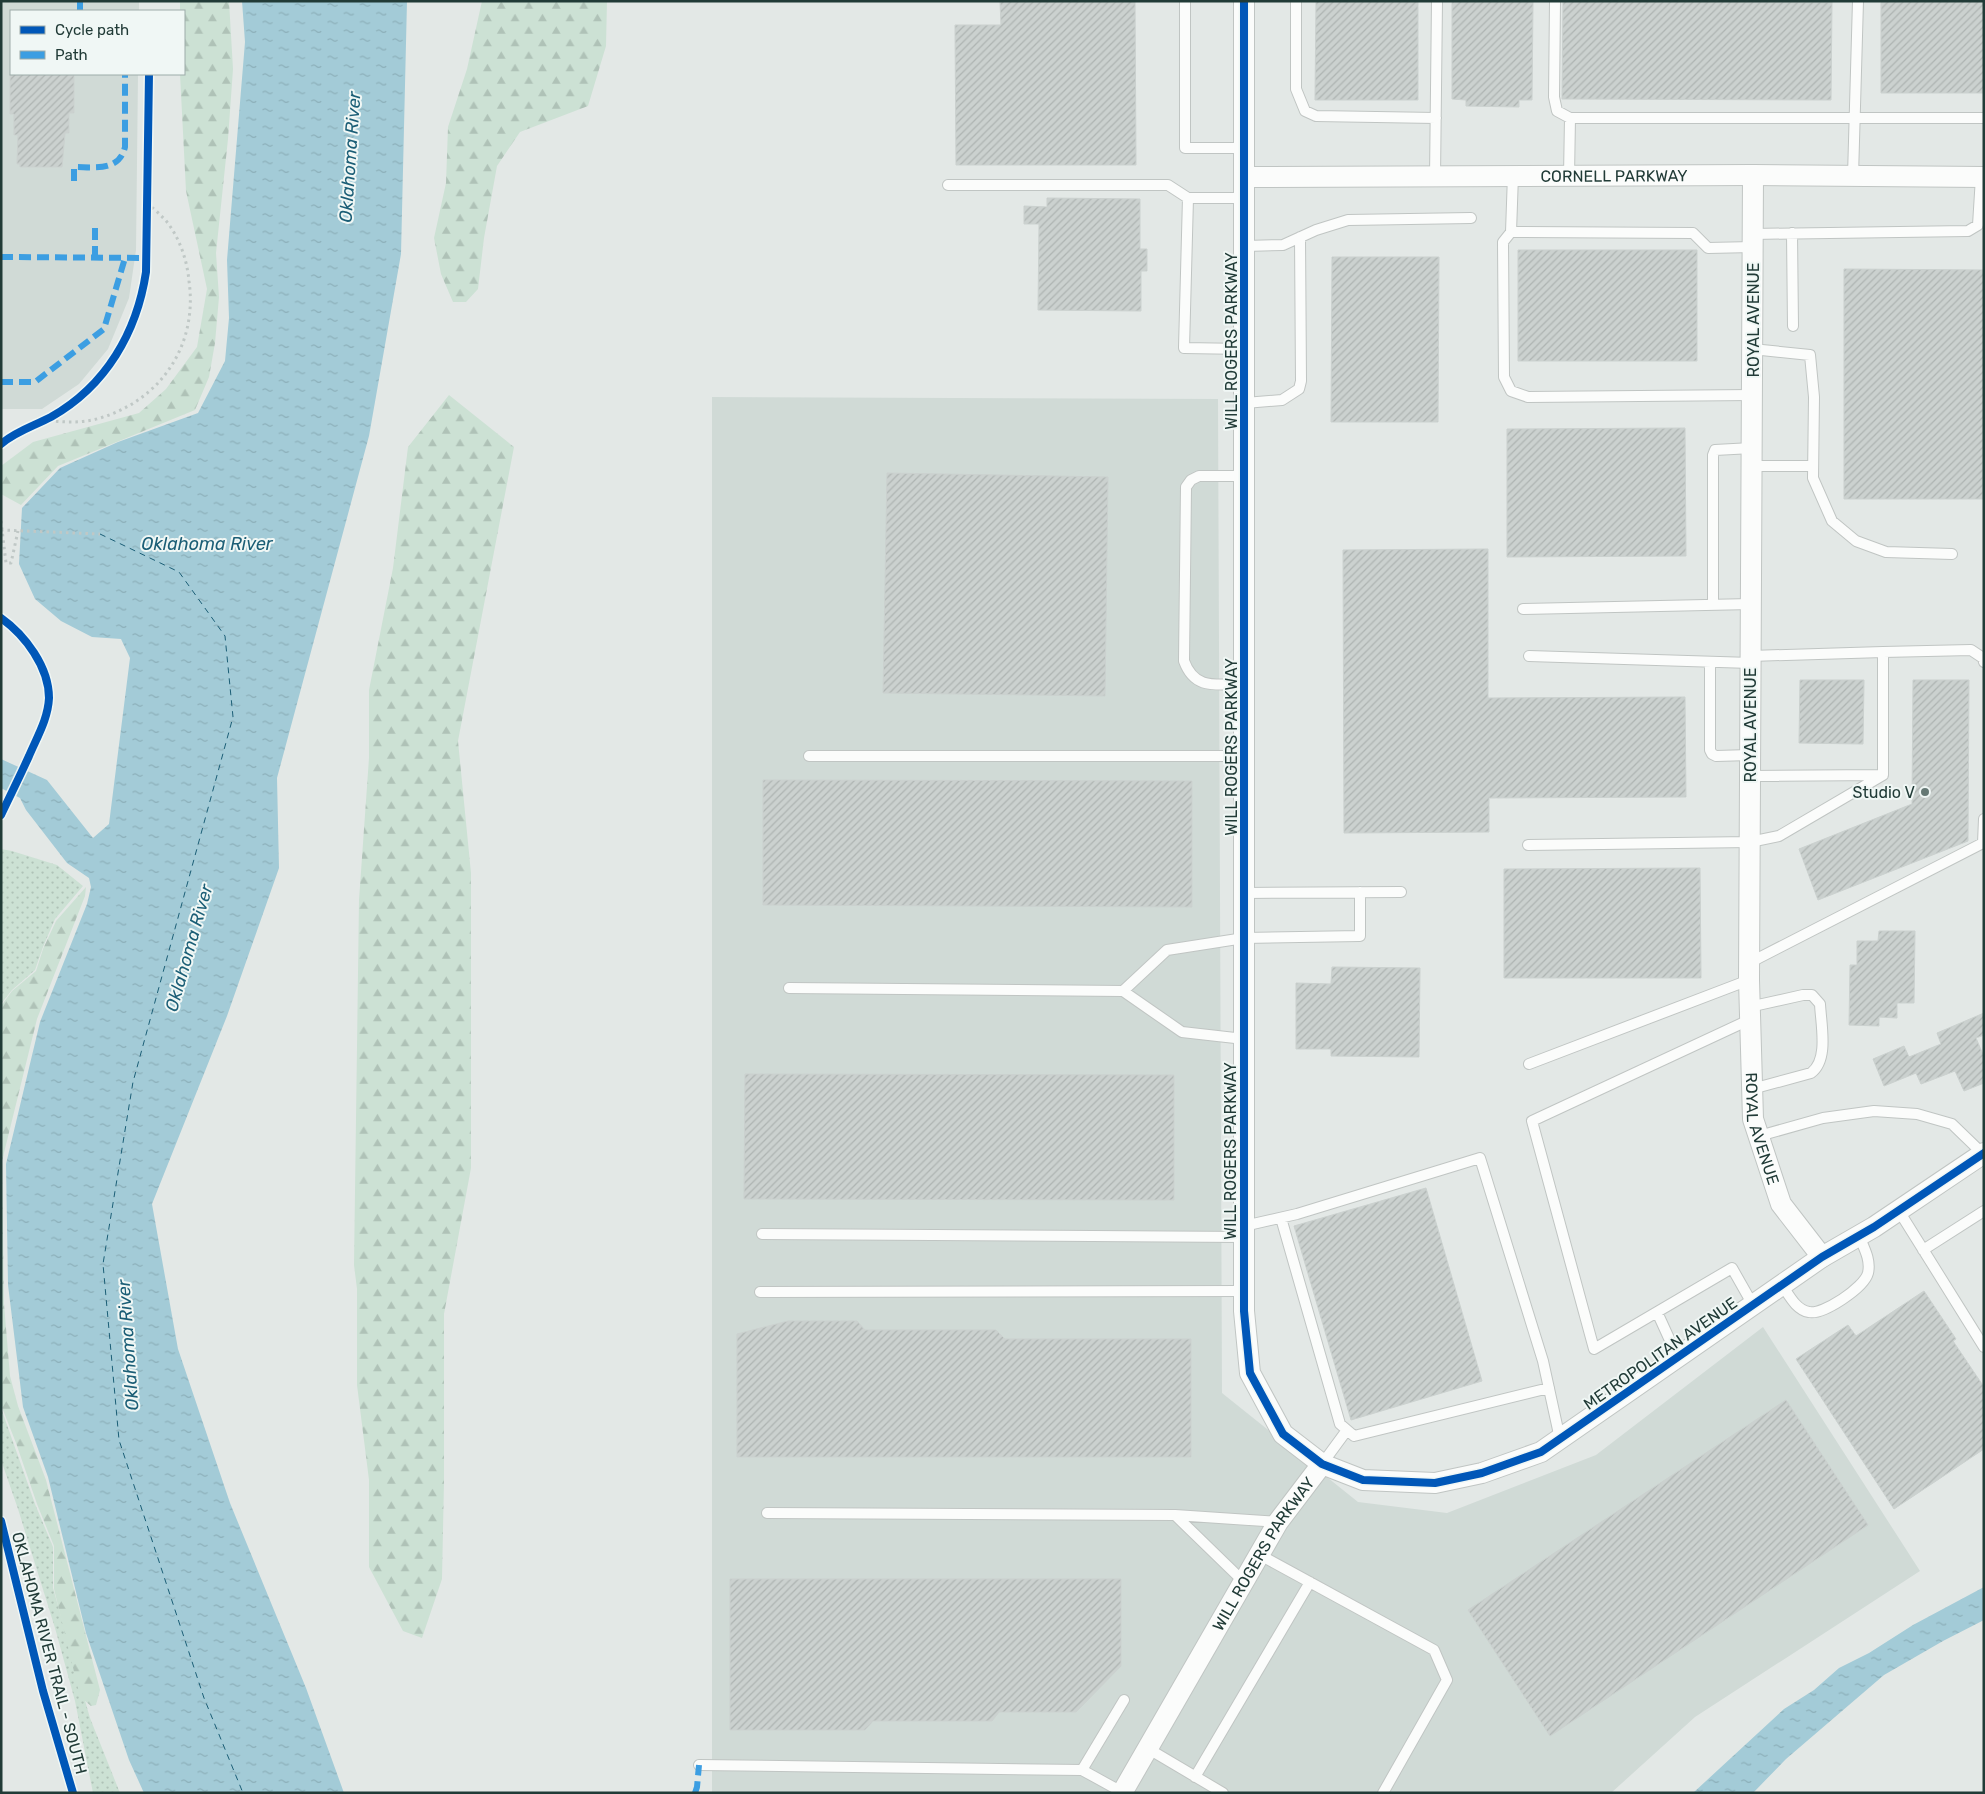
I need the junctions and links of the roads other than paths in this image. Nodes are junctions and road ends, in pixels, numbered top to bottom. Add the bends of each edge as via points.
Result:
1 (1185, 1) edge
2 (1244, 1) edge
3 (1296, 1) edge
4 (1438, 1) edge
5 (1555, 1) edge
6 (1858, 1) edge
7 (1436, 118) junction
8 (1570, 118) junction
9 (1855, 118) junction
10 (1984, 118) edge
11 (1244, 148) junction
12 (1753, 175) junction
13 (1435, 176) junction
14 (1512, 176) junction
15 (1569, 176) junction
16 (1853, 176) junction
17 (1245, 177) junction
18 (1982, 177) edge
19 (948, 185) dead end
20 (1188, 198) junction
21 (1245, 198) junction
22 (1471, 218) dead end
23 (1510, 232) junction
24 (1792, 233) junction
25 (1300, 237) junction
26 (1753, 241) junction
27 (1245, 246) junction
28 (1793, 326) dead end
29 (1244, 349) junction
30 (1752, 349) junction
31 (1752, 395) junction
32 (1244, 403) junction
33 (1752, 457) junction
34 (1812, 466) junction
35 (1244, 476) junction
36 (1952, 554) dead end
37 (1751, 604) junction
38 (1712, 605) junction
39 (1523, 609) dead end
40 (1883, 652) junction
41 (1529, 656) dead end
42 (1751, 660) junction
43 (1710, 662) junction
44 (1984, 662) edge
45 (1244, 684) junction
46 (1750, 755) junction
47 (808, 756) dead end
48 (1244, 756) junction
49 (1883, 775) junction
50 (1750, 776) junction
51 (1984, 819) edge
52 (1750, 842) junction
53 (1528, 845) dead end
54 (1360, 892) junction
55 (1401, 892) dead end
56 (1244, 893) junction
57 (1244, 938) junction
58 (1749, 972) junction
59 (789, 988) dead end
60 (1123, 991) junction
61 (1749, 1013) junction
62 (1244, 1039) junction
63 (1529, 1064) dead end
64 (1752, 1089) junction
65 (1759, 1136) junction
66 (1983, 1154) edge
67 (1899, 1211) junction
68 (1984, 1212) edge
69 (1282, 1218) junction
70 (1244, 1232) junction
71 (762, 1234) dead end
72 (1859, 1236) junction
73 (1923, 1250) junction
74 (1822, 1257) junction
75 (1782, 1285) junction
76 (1244, 1291) junction
77 (760, 1292) dead end
78 (1753, 1305) junction
79 (1657, 1312) junction
80 (1984, 1347) edge
81 (1678, 1358) junction
82 (1549, 1388) junction
83 (1348, 1430) junction
84 (1560, 1439) junction
85 (1322, 1464) junction
86 (767, 1513) dead end
87 (1175, 1516) junction
88 (1278, 1522) junction
89 (1260, 1555) junction
90 (1244, 1582) junction
91 (1310, 1582) junction
92 (1124, 1700) dead end
93 (1147, 1748) junction
94 (699, 1765) dead end
95 (1082, 1770) junction
96 (1195, 1777) junction
97 (1122, 1792) edge
98 (1223, 1793) edge
99 (1383, 1793) edge

1 - 11 lane via 1185,148
2 - 11 street, WILL ROGERS PARKWAY
3 - 7 lane via 1296,89 1305,111 1316,116
4 - 7 lane
5 - 8 lane via 1554,97 1557,111
6 - 9 lane
7 - 13 lane
8 - 9 lane
8 - 15 lane
9 - 10 lane
9 - 16 lane
11 - 17 street, WILL ROGERS PARKWAY
12 - 15 street, CORNELL PARKWAY
12 - 16 street, CORNELL PARKWAY
12 - 26 street, ROYAL AVENUE
13 - 14 street, CORNELL PARKWAY
13 - 17 street, CORNELL PARKWAY
14 - 15 street, CORNELL PARKWAY
14 - 23 lane
16 - 18 street, CORNELL PARKWAY
17 - 21 street, WILL ROGERS PARKWAY
18 - 24 lane via 1978,225 1968,231
19 - 20 lane via 1168,185
20 - 21 lane
20 - 29 lane via 1184,348
21 - 27 street, WILL ROGERS PARKWAY
22 - 25 lane via 1348,220
23 - 26 lane via 1693,233 1708,248
23 - 31 lane via 1503,242 1503,262 1504,377 1511,391 1528,398
24 - 26 lane
24 - 28 lane
25 - 27 lane via 1283,245
25 - 32 lane via 1299,389 1282,400
26 - 30 street, ROYAL AVENUE
27 - 29 street, WILL ROGERS PARKWAY
29 - 32 street, WILL ROGERS PARKWAY
30 - 31 street, ROYAL AVENUE
30 - 34 lane via 1810,355 1814,398
31 - 33 street, ROYAL AVENUE
32 - 35 street, WILL ROGERS PARKWAY
33 - 34 lane
33 - 37 street, ROYAL AVENUE
33 - 38 lane via 1715,450 1712,455
34 - 36 lane via 1813,478 1832,521 1856,541 1886,552
35 - 45 street, WILL ROGERS PARKWAY
35 - 45 lane via 1199,476 1186,487 1184,651 1184,661 1196,680 1208,684
37 - 38 lane
37 - 42 street, ROYAL AVENUE
38 - 39 lane
40 - 42 lane
40 - 44 lane via 1971,650
40 - 49 lane
41 - 43 lane
42 - 43 lane
42 - 46 street, ROYAL AVENUE
43 - 46 lane via 1710,750 1716,756
45 - 48 street, WILL ROGERS PARKWAY
46 - 50 street, ROYAL AVENUE
47 - 48 lane
48 - 56 street, WILL ROGERS PARKWAY
49 - 50 lane
49 - 52 lane via 1779,836
50 - 52 street, ROYAL AVENUE
51 - 58 lane via 1983,842
52 - 53 lane
52 - 58 street, ROYAL AVENUE
54 - 55 lane
54 - 56 lane
54 - 57 lane via 1360,936
56 - 57 street, WILL ROGERS PARKWAY
57 - 60 lane via 1167,950
57 - 62 street, WILL ROGERS PARKWAY
58 - 61 street, ROYAL AVENUE
58 - 63 lane
59 - 60 lane
60 - 62 lane via 1182,1032
61 - 64 street, ROYAL AVENUE
61 - 64 lane via 1803,995 1812,995 1820,1004 1822,1058 1817,1068 1811,1073
61 - 79 lane via 1532,1121 1594,1349
62 - 70 street, WILL ROGERS PARKWAY
64 - 65 street, ROYAL AVENUE via 1753,1118
65 - 66 lane via 1823,1118 1865,1112 1918,1114 1952,1124
65 - 74 street, ROYAL AVENUE via 1781,1204
66 - 67 street, METROPOLITAN AVENUE
67 - 72 street, METROPOLITAN AVENUE
67 - 73 lane
68 - 73 lane
69 - 70 lane
69 - 82 lane via 1480,1158
69 - 83 lane via 1340,1424
70 - 71 lane
70 - 76 street, WILL ROGERS PARKWAY
72 - 74 street, METROPOLITAN AVENUE
72 - 75 lane via 1868,1258 1868,1274 1859,1287 1827,1308 1808,1312 1797,1307
73 - 80 lane
74 - 75 street, METROPOLITAN AVENUE
75 - 78 street, METROPOLITAN AVENUE
76 - 77 lane
76 - 85 street, WILL ROGERS PARKWAY via 1250,1374 1283,1434
78 - 79 lane via 1732,1268
78 - 81 street, METROPOLITAN AVENUE
79 - 81 lane
81 - 84 street, METROPOLITAN AVENUE
82 - 83 lane via 1354,1436
82 - 84 lane
83 - 85 lane
84 - 85 street, METROPOLITAN AVENUE via 1541,1452 1482,1473 1435,1482 1363,1480
85 - 88 street, WILL ROGERS PARKWAY
86 - 87 lane
87 - 88 lane
87 - 90 lane
88 - 89 street, WILL ROGERS PARKWAY
89 - 90 street, WILL ROGERS PARKWAY
89 - 91 lane
90 - 93 street, WILL ROGERS PARKWAY
91 - 96 lane
91 - 99 lane via 1434,1650 1448,1680
92 - 95 lane
93 - 96 lane
93 - 97 street, WILL ROGERS PARKWAY
94 - 95 lane
95 - 97 lane
96 - 98 lane

